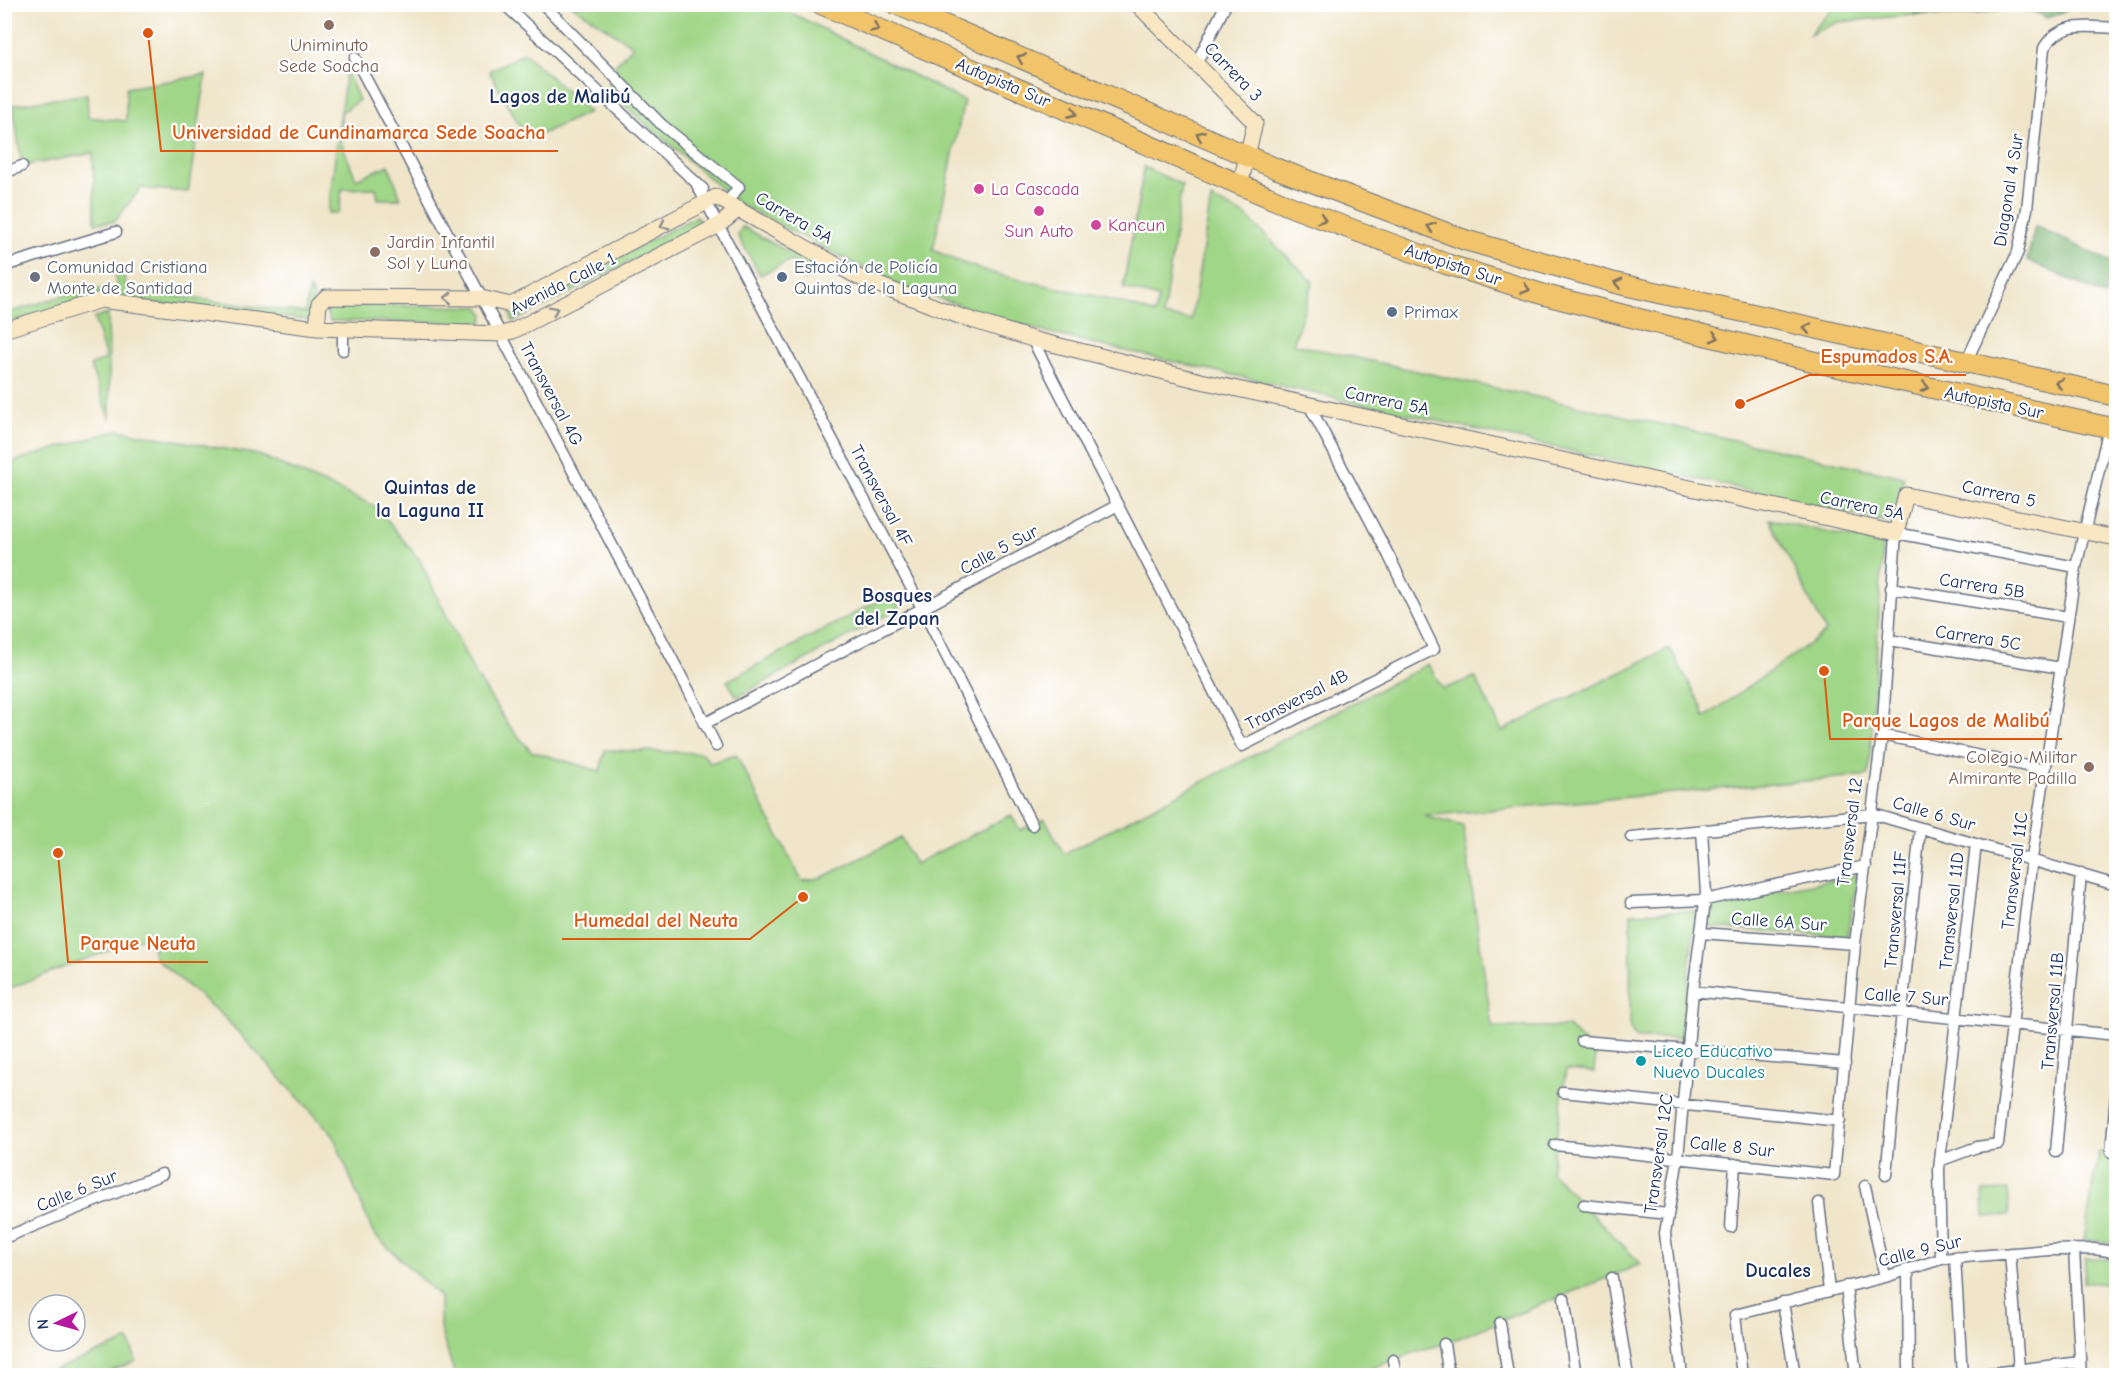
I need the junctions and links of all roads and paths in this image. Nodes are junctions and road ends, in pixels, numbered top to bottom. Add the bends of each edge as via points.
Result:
1 (504, 4) edge
2 (543, 4) edge
3 (821, 4) edge
4 (896, 4) edge
5 (1137, 4) edge
6 (1221, 7) edge
7 (2116, 28) edge
8 (355, 58) dead end
9 (1197, 62) junction
10 (1248, 156) junction
11 (22, 166) dead end
12 (4, 173) edge
13 (1240, 185) junction
14 (722, 203) junction
15 (719, 225) junction
16 (116, 232) dead end
17 (4, 266) edge
18 (482, 298) junction
19 (317, 328) junction
20 (343, 329) junction
21 (4, 330) edge
22 (501, 334) junction
23 (1032, 339) junction
24 (343, 350) dead end
25 (1966, 362) junction
26 (2116, 396) edge
27 (1309, 405) junction
28 (2113, 428) edge
29 (1906, 495) joint
30 (1118, 505) junction
31 (2084, 532) junction
32 (1896, 533) junction
33 (2116, 538) edge
34 (2076, 567) junction
35 (1891, 588) junction
36 (923, 610) junction
37 (2068, 617) junction
38 (1889, 640) junction
39 (2061, 668) junction
40 (704, 724) junction
41 (1882, 735) junction
42 (716, 746) dead end
43 (2045, 770) junction
44 (1873, 814) junction
45 (1032, 825) dead end
46 (1920, 828) junction
47 (1702, 830) junction
48 (1631, 837) dead end
49 (1976, 844) junction
50 (2032, 858) junction
51 (1866, 866) junction
52 (2081, 874) junction
53 (2116, 885) edge
54 (1705, 900) junction
55 (1631, 903) dead end
56 (1701, 933) junction
57 (1855, 944) junction
58 (1693, 991) junction
59 (1850, 1009) junction
60 (1903, 1014) junction
61 (1957, 1017) junction
62 (2012, 1024) junction
63 (2068, 1031) junction
64 (2116, 1035) edge
65 (1582, 1041) dead end
66 (1688, 1049) junction
67 (1845, 1063) junction
68 (1563, 1092) dead end
69 (2116, 1095) edge
70 (1684, 1103) junction
71 (1840, 1121) junction
72 (1555, 1145) dead end
73 (2056, 1152) dead end
74 (2111, 1152) dead end
75 (1678, 1158) junction
76 (1942, 1161) junction
77 (1735, 1164) junction
78 (162, 1174) dead end
79 (1834, 1175) joint
80 (1886, 1175) dead end
81 (1865, 1186) dead end
82 (1819, 1203) dead end
83 (1584, 1205) dead end
84 (1668, 1214) junction
85 (1731, 1227) dead end
86 (4, 1238) edge
87 (2074, 1250) junction
88 (2116, 1252) edge
89 (2010, 1253) junction
90 (1955, 1257) junction
91 (1941, 1259) junction
92 (1908, 1269) junction
93 (1886, 1277) junction
94 (1612, 1278) dead end
95 (1846, 1286) junction
96 (1829, 1291) junction
97 (1564, 1298) dead end
98 (1783, 1302) junction
99 (1500, 1323) dead end
100 (1444, 1344) dead end
101 (1393, 1360) dead end
102 (2080, 1362) junction
103 (2019, 1369) junction
104 (1396, 1376) edge
105 (1449, 1376) edge
106 (1509, 1376) edge
107 (1576, 1376) edge
108 (1628, 1376) edge
109 (1682, 1376) edge
110 (1742, 1376) edge
111 (1795, 1376) edge
112 (1856, 1376) edge
113 (1909, 1376) edge
114 (1962, 1376) edge
115 (1968, 1376) edge
116 (2081, 1376) edge

1 - 14 street via 697,185
2 - 14 street via 662,125 739,187
3 -> 13 highway, Autopista Sur
10 -> 4 highway, Autopista Sur
5 - 9 main road, Carrera 3
6 - 9 street
7 - 25 street, Diagonal 4 Sur via 2071,26 2050,38 2044,48 2018,252
8 - 18 street, Transversal 4G
9 - 10 main road, Carrera 3 via 1255,123
10 - 13 main road, Carrera 3
25 -> 10 highway, Autopista Sur via 1780,322 1535,261 1373,207
11 - 12 street
13 -> 28 highway, Autopista Sur via 1361,234 1545,295 1828,365
14 - 15 main road, Avenida Calle 1
14 - 15 street, Transversal 4F
14 -> 18 main road, Avenida Calle 1 via 511,305
14 - 23 main road, Carrera 5A via 858,277
22 -> 15 main road, Avenida Calle 1
15 - 36 street, Transversal 4F
16 - 17 street
18 -> 19 main road, Avenida Calle 1 via 327,297 320,304
18 - 22 street, Transversal 4G
19 - 20 main road, Avenida Calle 1
19 - 21 main road, Avenida Calle 1 via 94,300
20 - 22 main road, Avenida Calle 1
20 - 24 street
22 - 40 street, Transversal 4G
23 - 27 main road, Carrera 5A
23 - 30 street, Transversal 4B
26 -> 25 highway, Autopista Sur
27 - 30 street, Transversal 4B via 1434,649 1242,746
27 - 32 main road, Carrera 5A
28 - 31 street, Transversal 11C
29 - 31 main road, Carrera 5
29 - 32 main road, Transversal 12
30 - 36 street, Calle 5 Sur
31 - 33 main road, Carrera 5
31 - 34 street, Transversal 11C
32 - 34 street, Carrera 5A
32 - 35 street, Transversal 12
34 - 37 street, Transversal 11C
35 - 37 street, Carrera 5B
35 - 38 street, Transversal 12
36 - 40 street, Calle 5 Sur
36 - 45 street, Transversal 4F
37 - 39 street, Transversal 11C
38 - 39 street, Carrera 5C
38 - 41 street, Transversal 12
39 - 43 street, Transversal 11C
40 - 42 street, Transversal 4G
41 - 43 street
41 - 44 street, Transversal 12
43 - 50 street, Transversal 11C
44 - 46 street, Calle 6 Sur
44 - 47 street, Calle 6 Sur
44 - 51 street, Transversal 12
46 - 49 street, Calle 6 Sur
46 - 60 street, Transversal 11F
47 - 48 street, Calle 6 Sur
47 - 54 street, Transversal 12C
49 - 50 street, Calle 6 Sur
49 - 61 street, Transversal 11D
50 - 52 street, Calle 6 Sur
50 - 62 street, Transversal 11C
51 - 54 street
51 - 57 street, Transversal 12
52 - 53 street, Calle 6 Sur
52 - 63 street, Transversal 11B
54 - 55 street
54 - 56 street, Transversal 12C
56 - 57 street, Calle 6A Sur
56 - 58 street, Transversal 12C
57 - 59 street, Transversal 12
58 - 59 street, Calle 7 Sur
58 - 66 street, Transversal 12C
59 - 60 street, Calle 7 Sur
59 - 67 street, Transversal 12
60 - 61 street, Calle 7 Sur
60 - 80 street, Transversal 11F
61 - 62 street, Calle 7 Sur
61 - 76 street, Transversal 11D
62 - 63 street, Calle 7 Sur
62 - 76 street, Transversal 11C via 1998,1144 1977,1147
63 - 64 street, Calle 7 Sur
63 - 73 street, Transversal 11B
65 - 66 street
66 - 67 street
66 - 70 street, Transversal 12C
67 - 71 street, Transversal 12
68 - 70 street
69 - 74 street
70 - 71 street
70 - 75 street, Transversal 12C
71 - 79 street, Transversal 12
72 - 75 street, Calle 8 Sur
75 - 77 street, Calle 8 Sur
75 - 84 street, Transversal 12C
76 - 91 street, Transversal 11D
77 - 79 street, Calle 8 Sur
77 - 85 street
78 - 86 street, Calle 6 Sur
81 - 93 street
82 - 96 street
83 - 84 street
84 - 109 street, Transversal 12C via 1666,1261
87 - 88 street, Calle 9 Sur
87 - 89 street, Calle 9 Sur
87 - 102 street
89 - 90 street, Calle 9 Sur
89 - 103 street
90 - 91 street, Calle 9 Sur
90 - 114 street
91 - 92 street, Calle 9 Sur
92 - 93 street, Calle 9 Sur
92 - 113 street
93 - 95 street, Calle 9 Sur
94 - 108 street
95 - 96 street, Calle 9 Sur
95 - 112 street
96 - 98 street, Calle 9 Sur
97 - 107 street
98 - 110 street, Calle 9 Sur via 1735,1315
98 - 111 street
99 - 106 street
100 - 105 street
101 - 104 street
102 - 103 street
102 - 116 street
103 - 115 street

